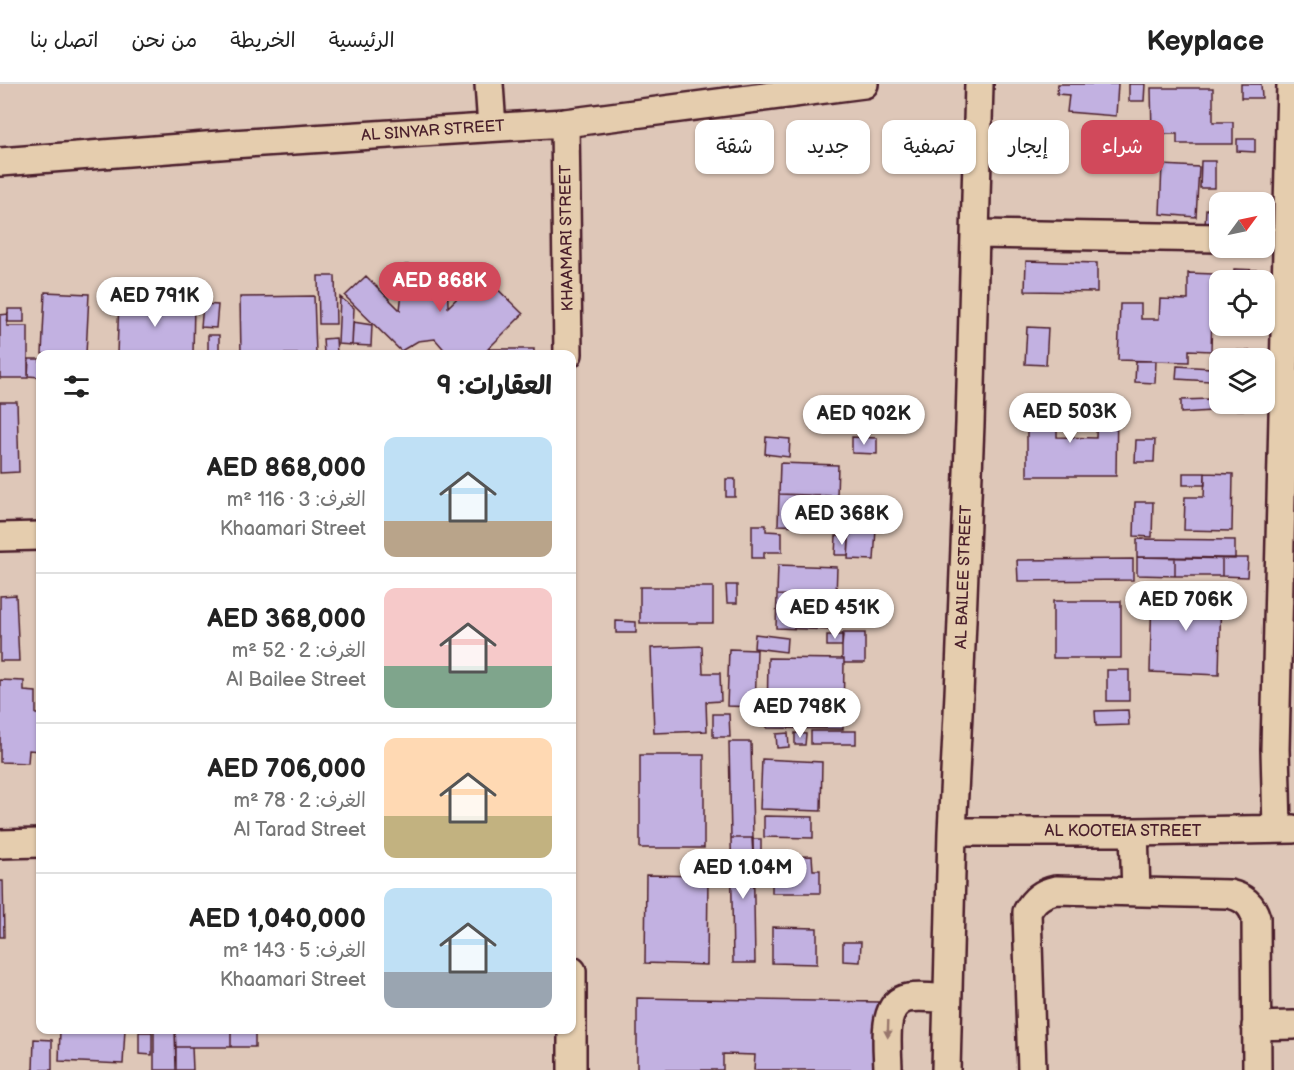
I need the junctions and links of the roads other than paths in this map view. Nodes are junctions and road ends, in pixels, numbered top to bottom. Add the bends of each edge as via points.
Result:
1 (489, 84) edge
2 (864, 84) edge
3 (979, 84) edge
4 (1291, 84) edge
5 (565, 123) junction
6 (492, 127) junction
7 (0, 162) edge
8 (975, 234) junction
9 (1209, 238) edge
10 (1275, 239) edge
11 (1290, 288) edge
12 (568, 350) edge
13 (36, 536) edge
14 (0, 537) edge
15 (1285, 829) edge
16 (952, 832) junction
17 (1134, 832) junction
18 (36, 843) edge
19 (0, 844) edge
20 (1136, 891) junction
21 (947, 999) junction
22 (1294, 1025) edge
23 (1256, 1026) junction
24 (572, 1034) edge
25 (572, 1070) edge
26 (888, 1070) edge
27 (946, 1070) edge
28 (1032, 1070) edge
29 (1257, 1070) edge

1 - 6 street
2 - 5 street, AL SINYAR STREET
3 - 8 street, AL BAILEE STREET
4 - 10 street
5 - 6 street, AL SINYAR STREET
5 - 12 street, KHAAMARI STREET
6 - 7 street, AL SINYAR STREET
8 - 9 street
8 - 16 street, AL BAILEE STREET
10 - 11 street
11 - 15 street via 1275,737
13 - 14 street
15 - 17 street, AL KOOTEIA STREET
16 - 17 street, AL KOOTEIA STREET
16 - 21 street, AL BAILEE STREET
17 - 20 street
18 - 19 street
20 - 23 street via 1229,894 1250,904 1256,918
20 - 28 street via 1056,890 1046,892 1031,904 1027,912
21 -> 26 street via 907,998 891,1010
21 - 27 street, AL BAILEE STREET
22 - 23 street
23 - 29 street
24 - 25 street

